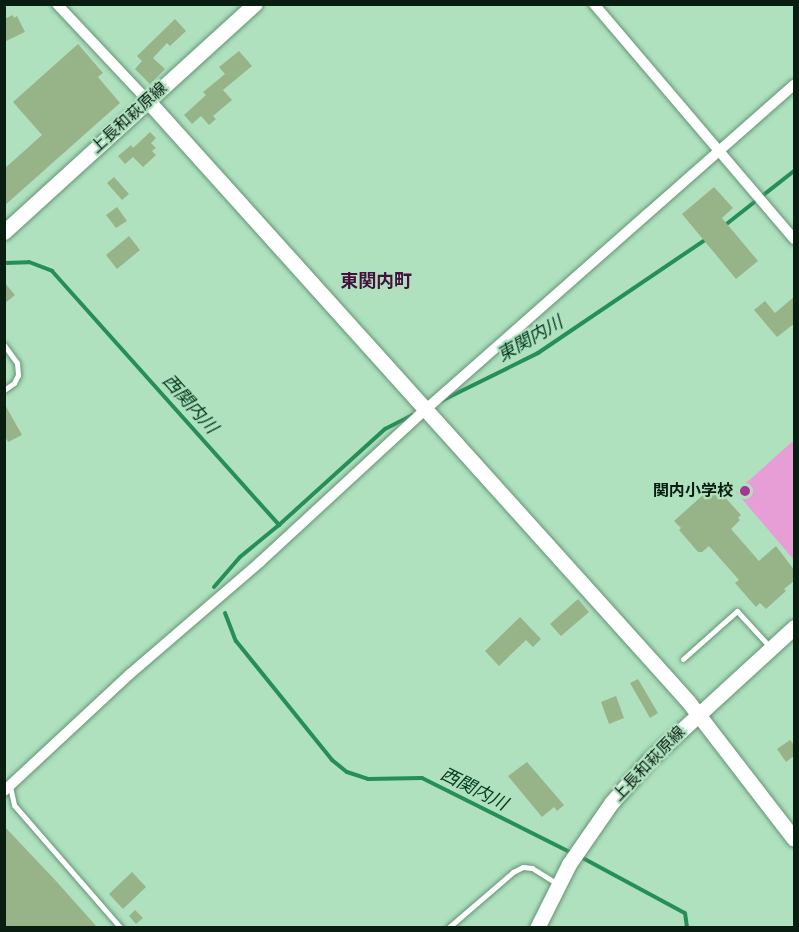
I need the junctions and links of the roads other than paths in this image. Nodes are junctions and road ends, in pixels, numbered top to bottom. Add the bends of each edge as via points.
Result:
1 (57, 4) edge
2 (255, 4) edge
3 (594, 4) edge
4 (795, 85) edge
5 (148, 101) junction
6 (718, 150) junction
7 (4, 232) edge
8 (795, 239) edge
9 (4, 345) edge
10 (4, 390) edge
11 (425, 410) junction
12 (795, 627) edge
13 (771, 648) junction
14 (683, 659) dead end
15 (698, 714) junction
16 (8, 788) edge
17 (795, 839) edge
18 (558, 884) junction
19 (121, 927) edge
20 (448, 927) edge
21 (537, 927) edge

1 - 5 street
2 - 5 street, 上長和萩原線
3 - 6 street
4 - 6 street
5 - 7 street, 上長和萩原線
5 - 11 street
6 - 8 street
6 - 11 street
9 - 10 lane via 17,363 18,375
11 - 15 street
11 - 16 street
12 - 13 street, 上長和萩原線
13 - 14 lane via 737,611
13 - 15 street, 上長和萩原線
15 - 17 street
15 - 18 street, 上長和萩原線 via 612,802 580,845
16 - 19 lane via 14,805
18 - 20 lane via 532,868 523,867
18 - 21 street, 上長和萩原線

